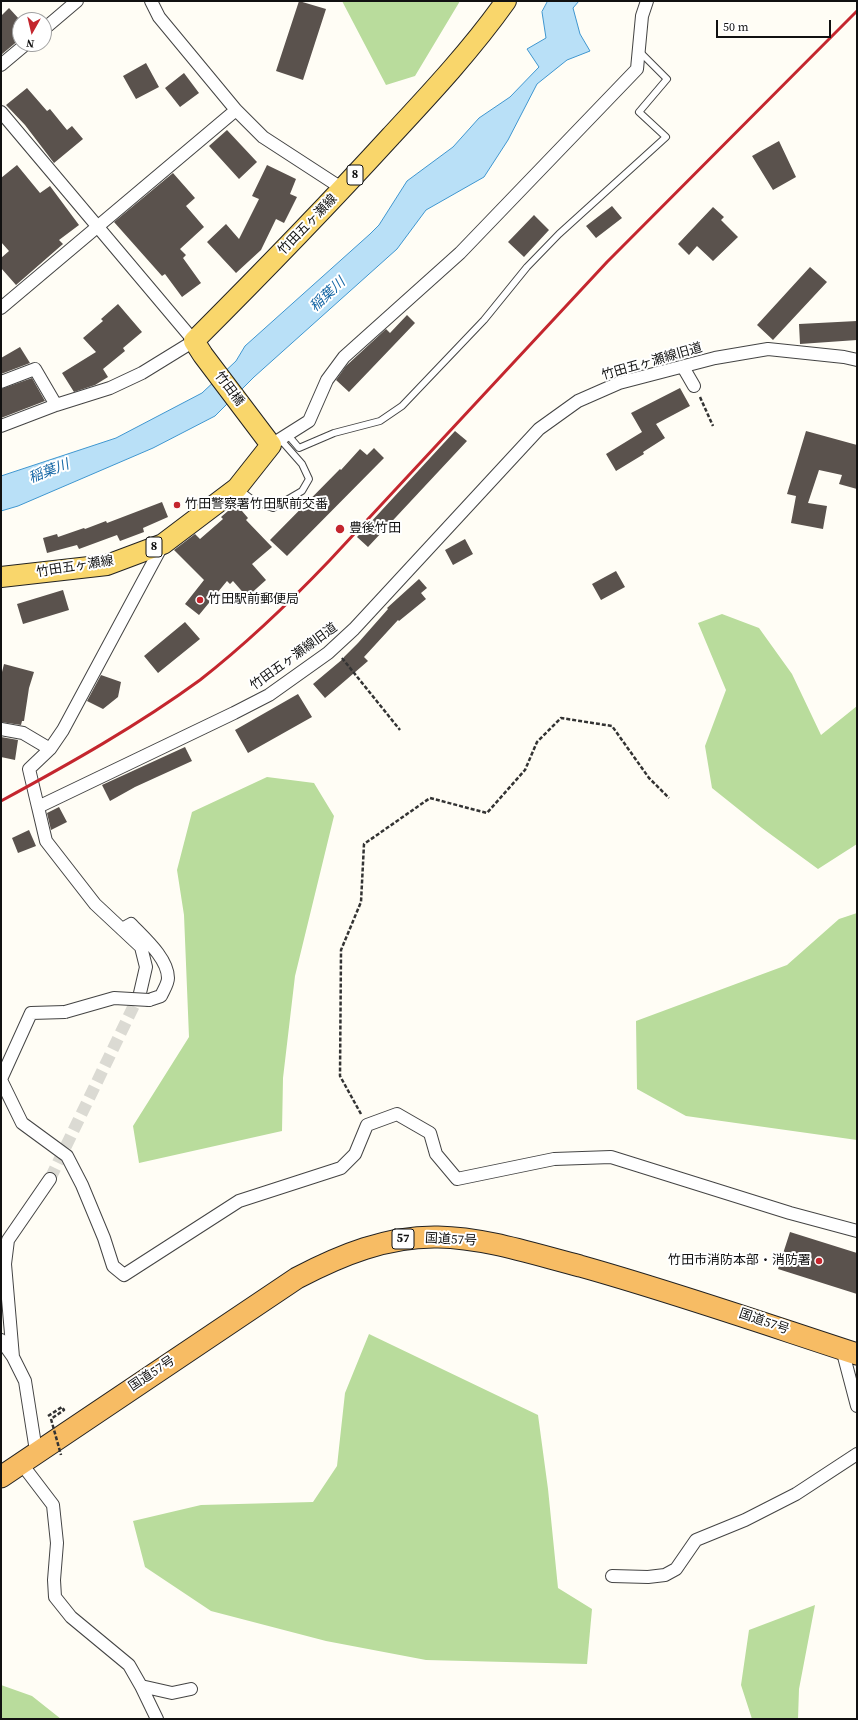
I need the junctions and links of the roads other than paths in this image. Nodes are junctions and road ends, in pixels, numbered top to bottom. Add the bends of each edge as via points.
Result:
1 (77, 1) edge
2 (151, 1) edge
3 (506, 1) edge
4 (647, 1) edge
5 (52, 22) edge
6 (639, 51) junction
7 (16, 52) edge
8 (1, 65) edge
9 (236, 110) junction
10 (1, 112) edge
11 (343, 188) junction
12 (98, 227) junction
13 (1, 308) edge
14 (198, 348) junction
15 (857, 360) edge
16 (683, 367) junction
17 (1, 382) edge
18 (694, 386) road end
19 (56, 405) junction
20 (1, 426) edge
21 (279, 439) junction
22 (237, 488) junction
23 (163, 544) junction
24 (1, 577) edge
25 (1, 729) edge
26 (50, 749) junction
27 (38, 807) junction
28 (122, 929) junction
29 (145, 996) junction
30 (1, 1080) edge
31 (50, 1179) tunnel mouth
32 (857, 1231) edge
33 (1, 1340) edge
34 (849, 1351) edge
35 (13, 1357) junction
36 (857, 1406) edge
37 (857, 1454) edge
38 (29, 1457) junction
39 (1, 1476) edge
40 (612, 1576) dead end
41 (141, 1686) junction
42 (191, 1689) dead end
43 (157, 1719) edge

1 - 5 street
2 - 9 street via 160,17
3 - 11 main road, 竹田五ヶ瀬線 / 8 via 486,30 447,75
4 - 6 street via 642,16
6 - 21 street via 637,70 460,253 344,357 327,380 309,421
6 - 21 lane via 667,79 639,112 666,136 559,234 527,267 484,320 402,406 380,421 334,433 299,448
7 - 8 street
9 - 11 street via 263,137
9 - 12 street
10 - 12 street
11 - 14 main road, 竹田五ヶ瀬線 / 8
12 - 13 street
12 - 14 street
14 - 19 street via 110,388
14 - 21 main road, 竹田橋 via 255,424
15 - 16 street, 竹田五ヶ瀬線旧道 via 768,349 715,358
16 - 18 street
16 - 27 street, 竹田五ヶ瀬線旧道 via 619,383 578,401 539,429 354,629 328,653 269,695
17 - 19 street via 35,369
19 - 20 street
21 - 22 main road, 竹田五ヶ瀬線 / 8
21 - 22 lane via 302,464 309,479 302,490 272,508 254,501
22 - 23 main road, 竹田五ヶ瀬線 / 8
23 - 24 main road, 竹田五ヶ瀬線 / 8 via 107,565
23 - 26 street via 63,730
25 - 26 street via 23,733
26 - 27 street via 29,769
27 - 28 street via 46,841 95,904
28 - 29 street via 141,947 146,967
28 - 29 street via 131,924 156,950 165,966 168,978 161,996
29 - 30 street, bridge via 114,998 65,1012 32,1013
30 - 32 street via 22,1123 67,1156 82,1185 113,1266 124,1275 239,1201 341,1168 355,1154 367,1125 397,1114 430,1134 436,1154 457,1179 554,1159 611,1157 790,1213
31 - 35 street via 8,1240 5,1264
33 - 35 street
34 - 36 street
34 - 38 highway, 国道57号 / 57 via 630,1280 514,1248 438,1237 406,1239 371,1246 336,1258 297,1278
35 - 38 street via 25,1381
37 - 40 street via 796,1494 745,1520 696,1540 676,1569 665,1575
38 - 39 highway, 国道57号 / 57
38 - 41 street via 53,1505 57,1543 55,1597 71,1617 129,1665
41 - 42 street via 172,1693
41 - 43 street

